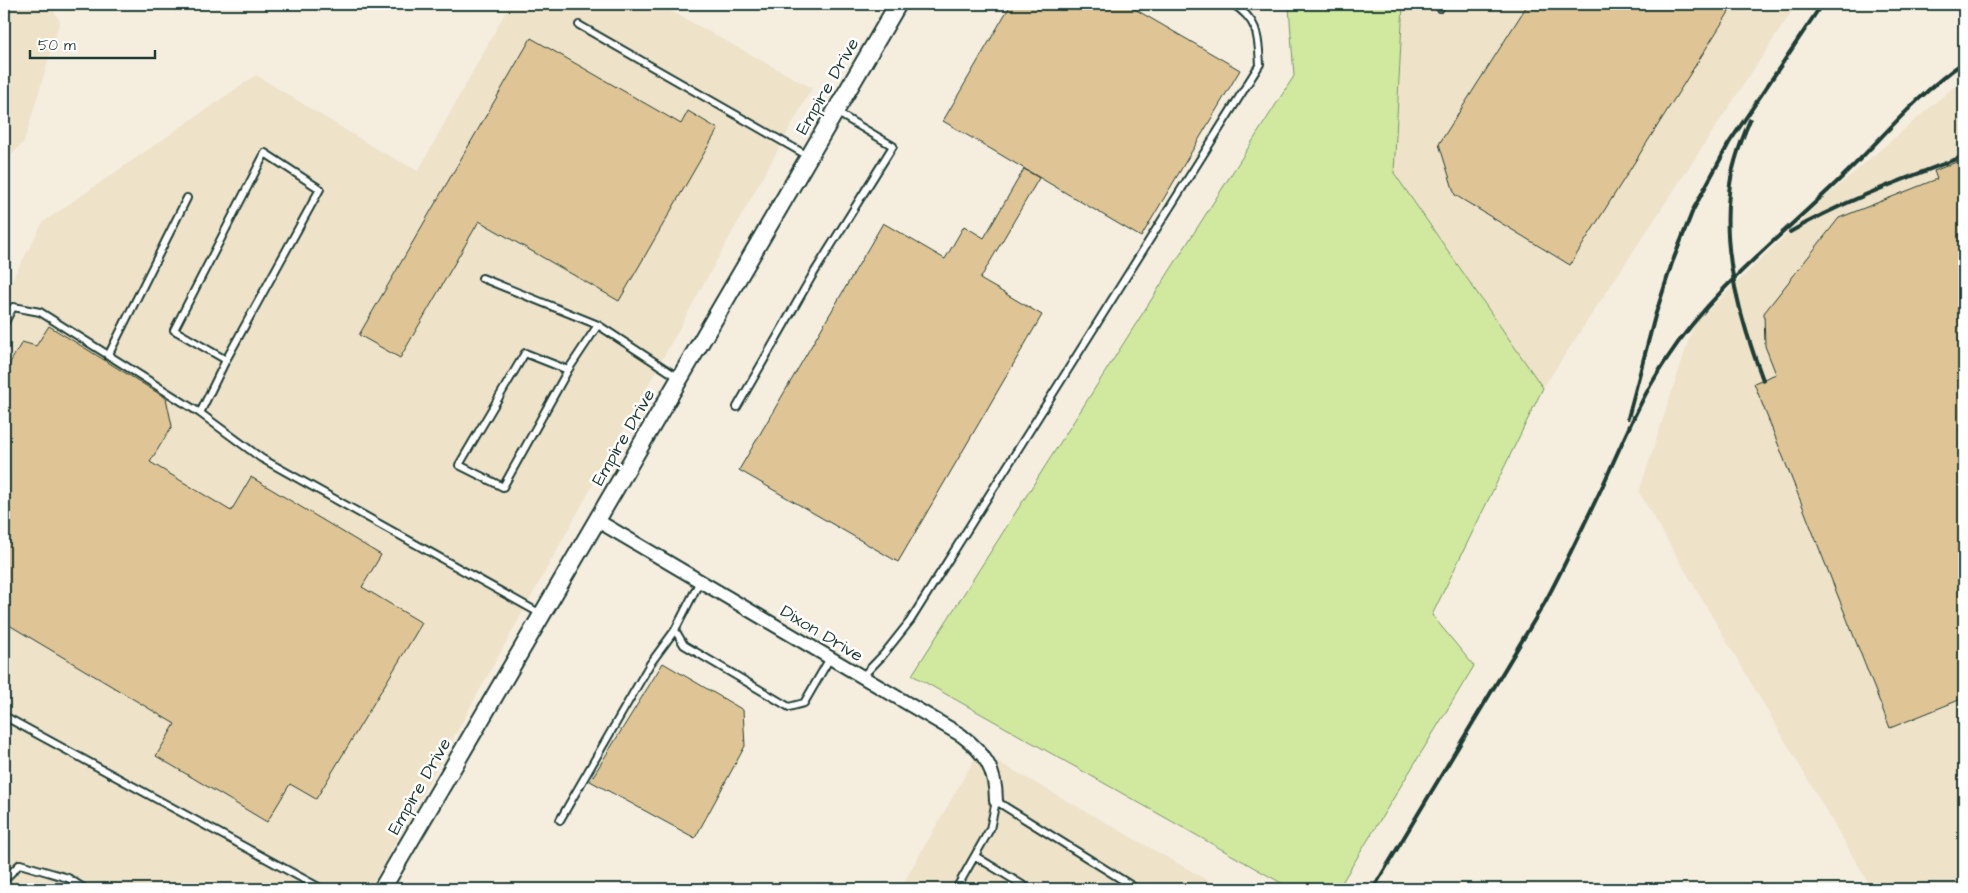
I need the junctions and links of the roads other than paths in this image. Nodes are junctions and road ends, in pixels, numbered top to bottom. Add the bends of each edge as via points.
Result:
1 (898, 4) edge
2 (1233, 4) edge
3 (579, 25) dead end
4 (835, 111) junction
5 (809, 157) junction
6 (187, 198) dead end
7 (482, 278) dead end
8 (4, 324) edge
9 (598, 325) junction
10 (108, 356) junction
11 (226, 360) junction
12 (568, 370) junction
13 (680, 379) junction
14 (737, 407) dead end
15 (200, 413) junction
16 (598, 521) junction
17 (700, 581) junction
18 (542, 615) junction
19 (675, 630) junction
20 (830, 658) junction
21 (862, 677) junction
22 (4, 716) edge
23 (996, 801) junction
24 (560, 820) dead end
25 (975, 856) junction
26 (4, 880) edge
27 (85, 889) edge
28 (322, 889) edge
29 (382, 889) edge
30 (956, 889) edge
31 (1029, 889) edge
32 (1137, 889) edge

1 - 4 street, Empire Drive
2 - 21 lane via 1245,12 1258,34 1260,64 910,621
3 - 5 lane
4 - 5 street, Empire Drive
4 - 14 lane via 893,146 812,276
5 - 13 street, Empire Drive
6 - 10 lane
7 - 9 lane
8 - 10 lane via 14,307 40,312
9 - 12 lane
9 - 13 lane
10 - 15 lane
11 - 11 lane via 320,189 265,153 174,330
11 - 15 lane
12 - 12 lane via 503,487 459,465 525,353
13 - 16 street, Empire Drive
15 - 18 lane via 261,458
16 - 17 street, Dixon Drive
16 - 18 street, Empire Drive
17 - 19 lane
17 - 20 street, Dixon Drive
18 - 29 street, Empire Drive
19 - 20 lane via 684,645 789,707 804,703
19 - 24 lane via 650,664
20 - 21 street, Dixon Drive
21 - 23 street, Dixon Drive via 976,746 993,774
22 - 28 lane
23 - 25 lane via 990,829
23 - 32 lane
25 - 30 lane
25 - 31 lane
26 - 27 lane via 20,864 68,878

